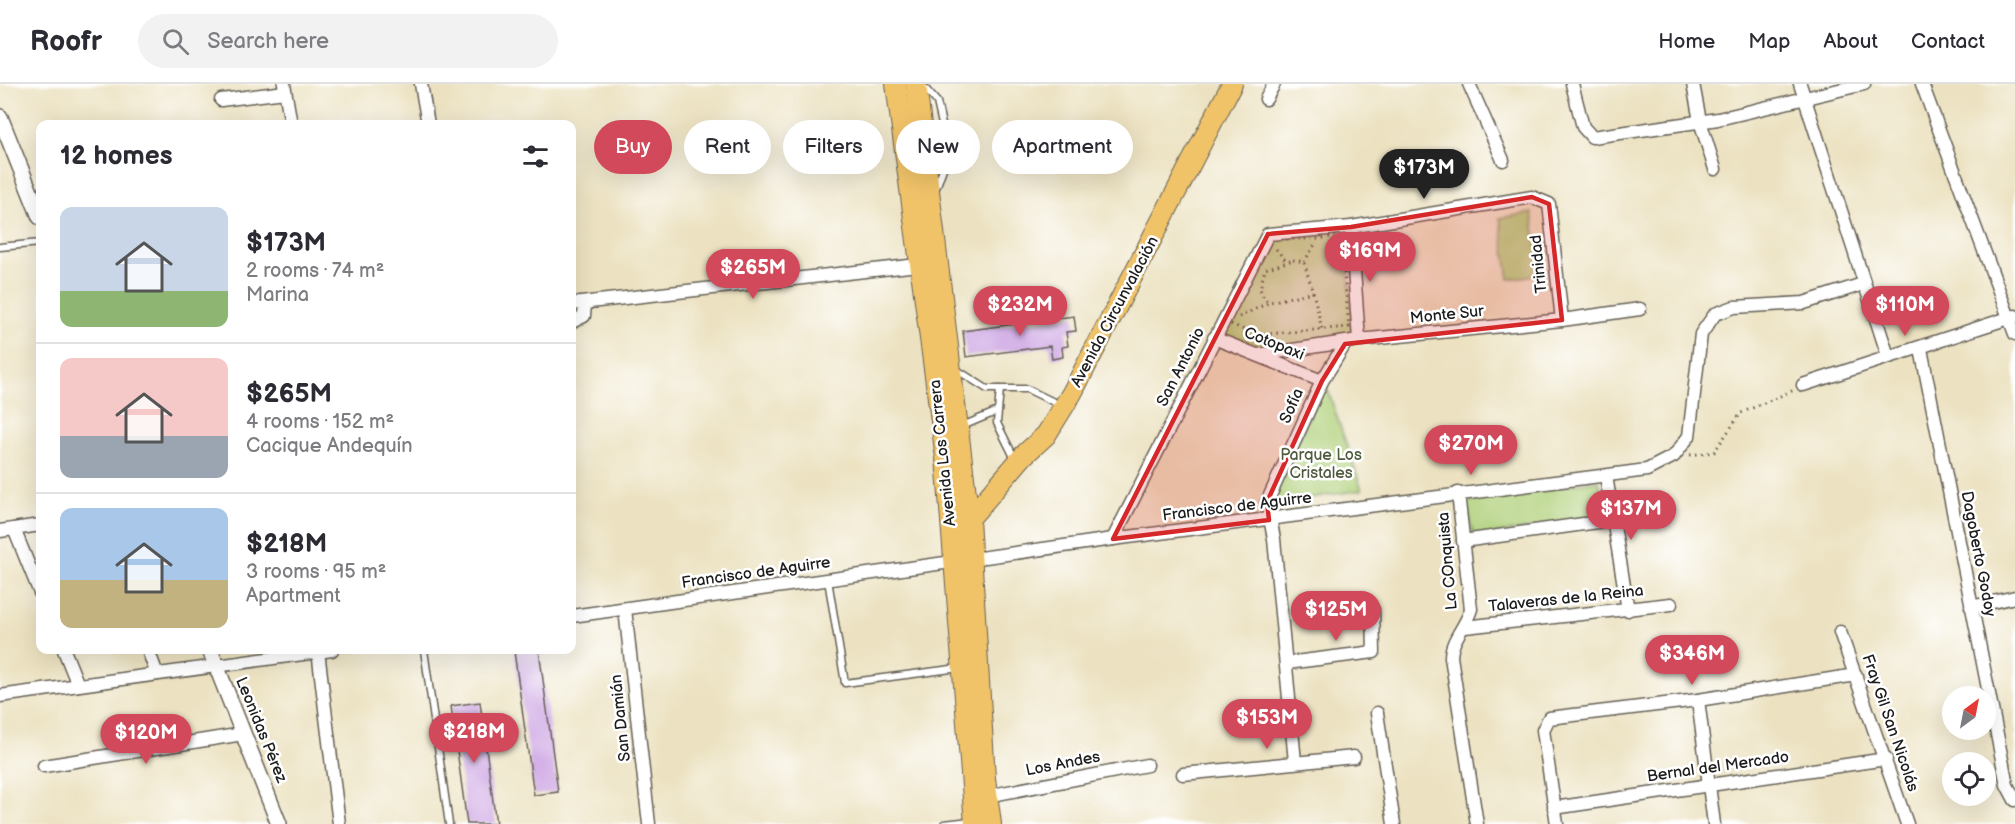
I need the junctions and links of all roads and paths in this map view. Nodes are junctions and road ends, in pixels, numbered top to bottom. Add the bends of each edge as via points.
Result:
1 (421, 84) edge
2 (896, 84) edge
3 (916, 84) edge
4 (921, 84) edge
5 (1232, 84) edge
6 (1274, 84) edge
7 (1469, 84) edge
8 (1572, 84) edge
9 (1693, 84) edge
10 (1800, 84) edge
11 (1864, 84) edge
12 (1922, 84) edge
13 (284, 88) edge
14 (1266, 99) dead end
15 (1806, 99) junction
16 (221, 100) dead end
17 (0, 117) edge
18 (290, 120) edge
19 (427, 120) edge
20 (1700, 121) junction
21 (1503, 160) dead end
22 (1715, 169) dead end
23 (36, 203) edge
24 (930, 205) junction
25 (1351, 227) junction
26 (1271, 239) junction
27 (1319, 239) junction
28 (36, 244) edge
29 (0, 248) edge
30 (1286, 261) junction
31 (1304, 262) junction
32 (918, 265) junction
33 (1863, 285) junction
34 (1313, 292) junction
35 (1270, 303) junction
36 (576, 304) edge
37 (585, 304) junction
38 (1640, 309) dead end
39 (2013, 317) edge
40 (576, 320) edge
41 (1229, 320) junction
42 (1562, 320) junction
43 (1322, 329) junction
44 (2015, 334) edge
45 (1214, 338) junction
46 (1359, 340) junction
47 (1345, 344) junction
48 (1921, 349) junction
49 (1258, 355) junction
50 (1888, 356) junction
51 (950, 365) junction
52 (1322, 381) junction
53 (1803, 385) joint
54 (1000, 389) junction
55 (1064, 407) junction
56 (998, 411) junction
57 (957, 428) junction
58 (1668, 459) junction
59 (1017, 463) junction
60 (1606, 476) junction
61 (1458, 493) junction
62 (969, 519) junction
63 (1269, 520) junction
64 (1612, 520) junction
65 (36, 526) edge
66 (14, 529) junction
67 (0, 531) edge
68 (1113, 539) junction
69 (1463, 541) junction
70 (963, 561) junction
71 (828, 580) junction
72 (36, 582) edge
73 (2015, 597) edge
74 (1671, 604) dead end
75 (1971, 607) junction
76 (625, 609) junction
77 (1373, 610) dead end
78 (1628, 610) junction
79 (576, 615) edge
80 (1465, 627) junction
81 (1840, 632) dead end
82 (66, 654) edge
83 (150, 654) edge
84 (212, 654) edge
85 (276, 654) edge
86 (318, 654) edge
87 (425, 654) edge
88 (1287, 663) junction
89 (216, 665) junction
90 (962, 668) junction
91 (157, 674) junction
92 (1856, 675) junction
93 (78, 685) junction
94 (0, 696) edge
95 (1698, 700) junction
96 (1377, 714) dead end
97 (243, 734) junction
98 (1354, 758) dead end
99 (1886, 759) junction
100 (1295, 762) junction
101 (1146, 765) dead end
102 (44, 766) dead end
103 (1183, 774) dead end
104 (1710, 785) junction
105 (987, 796) junction
106 (2015, 800) edge
107 (1554, 808) junction
108 (980, 823) edge
109 (279, 824) edge
110 (339, 824) edge
111 (449, 824) edge
112 (649, 824) edge
113 (944, 824) edge
114 (1394, 824) edge
115 (1477, 824) edge
116 (1557, 824) edge
117 (1714, 824) edge
118 (1907, 824) edge

1 - 19 street
2 - 32 main road, Avenida Los Carrera
3 - 24 main road, Avenida Los Carrera
4 - 24 lane via 937,102 943,129 945,163
5 - 55 main road, Avenida Circunvalación
6 - 14 street
7 - 21 street
8 - 20 street via 1583,127 1592,137
9 - 20 street
10 - 15 street
11 - 15 street
12 - 39 street
13 - 16 street
13 - 18 street
15 - 20 street
15 - 33 street
17 - 23 street
20 - 22 street
24 - 51 main road, Avenida Los Carrera
25 - 42 street, Trinidad via 1532,197 1549,204
25 - 45 street, San Antonio via 1268,234
25 - 46 street
26 - 27 path
26 - 30 path
26 - 41 path
27 - 31 path
27 - 43 path via 1341,238 1349,327
28 - 29 lane
30 - 31 path
30 - 35 path via 1265,269 1261,279 1260,289
31 - 34 path
32 - 37 street
32 - 70 main road, Avenida Los Carrera
33 - 50 street
33 - 58 street, Francisco de Aguirre via 1804,303 1734,307 1715,314 1701,334 1689,436
34 - 35 path
34 - 43 path
35 - 41 path
36 - 37 street
37 - 40 street via 584,316
38 - 42 street, Monte Sur
39 - 44 street
39 - 48 street
41 - 43 path via 1255,334
42 - 46 street, Monte Sur
45 - 49 street, Cotopaxi
45 - 68 street, San Antonio
46 - 47 street, Monte Sur
47 - 49 street, Monte Sur
47 - 52 street, Sofía
48 - 50 street
48 - 75 street, Dagoberto Godoy
49 - 52 street, Cotopaxi
50 - 53 street
51 - 54 lane via 987,389
51 - 57 main road, Avenida Los Carrera
52 - 63 street, Sofía via 1267,502
53 - 58 path via 1741,413 1714,452
54 - 55 lane via 1027,388
54 - 56 lane
55 - 59 main road, Avenida Circunvalación via 1046,435
56 - 57 lane
56 - 59 lane via 997,423
57 - 62 main road, Avenida Los Carrera
58 - 60 street, Francisco de Aguirre via 1647,470
59 - 62 main road, Avenida Circunvalación
60 - 61 street, Francisco de Aguirre
60 - 64 street
61 - 63 street, Francisco de Aguirre
61 - 69 street, La COnquista
62 - 70 main road, Avenida Los Carrera
63 - 68 street, Francisco de Aguirre
63 - 88 street, Sofía
64 - 69 street
64 - 78 street
65 - 66 street
66 - 67 street
66 - 72 street
68 - 70 street, Francisco de Aguirre
69 - 80 street, La COnquista via 1471,609
70 - 71 street, Francisco de Aguirre
70 - 90 main road, Avenida Los Carrera
70 - 105 main road, Avenida Los Carrera
71 - 76 street, Francisco de Aguirre
71 - 90 lane via 845,683
73 - 75 street
74 - 78 street, Talaveras de la Reina
75 - 106 street, Dagoberto Godoy via 2007,784
76 - 79 street, Francisco de Aguirre
76 - 112 street, San Damián
77 - 88 street via 1374,652
78 - 80 street, Talaveras de la Reina
80 - 115 street, La COnquista via 1451,647 1451,657
81 - 92 street, Fray Gil San Nicolás
82 - 93 street
83 - 91 street
84 - 89 street, Leonidas Pérez
85 - 89 street
86 - 110 street
87 - 111 lane
88 - 100 street, Sofía
89 - 91 street
89 - 97 street, Leonidas Pérez
90 - 108 main road, Avenida Los Carrera
91 - 93 street
92 - 95 street
92 - 99 street, Fray Gil San Nicolás
93 - 94 street
95 - 104 street
95 - 107 street via 1550,718 1545,724
96 - 114 street
97 - 102 street
97 - 109 street, Leonidas Pérez
98 - 100 street
99 - 104 street, Bernal del Mercado
99 - 118 street, Fray Gil San Nicolás
100 - 103 street
101 - 105 street, Los Andes
104 - 107 street, Bernal del Mercado
104 - 117 street
105 - 108 main road, Avenida Los Carrera
107 - 116 street
108 - 113 lane

